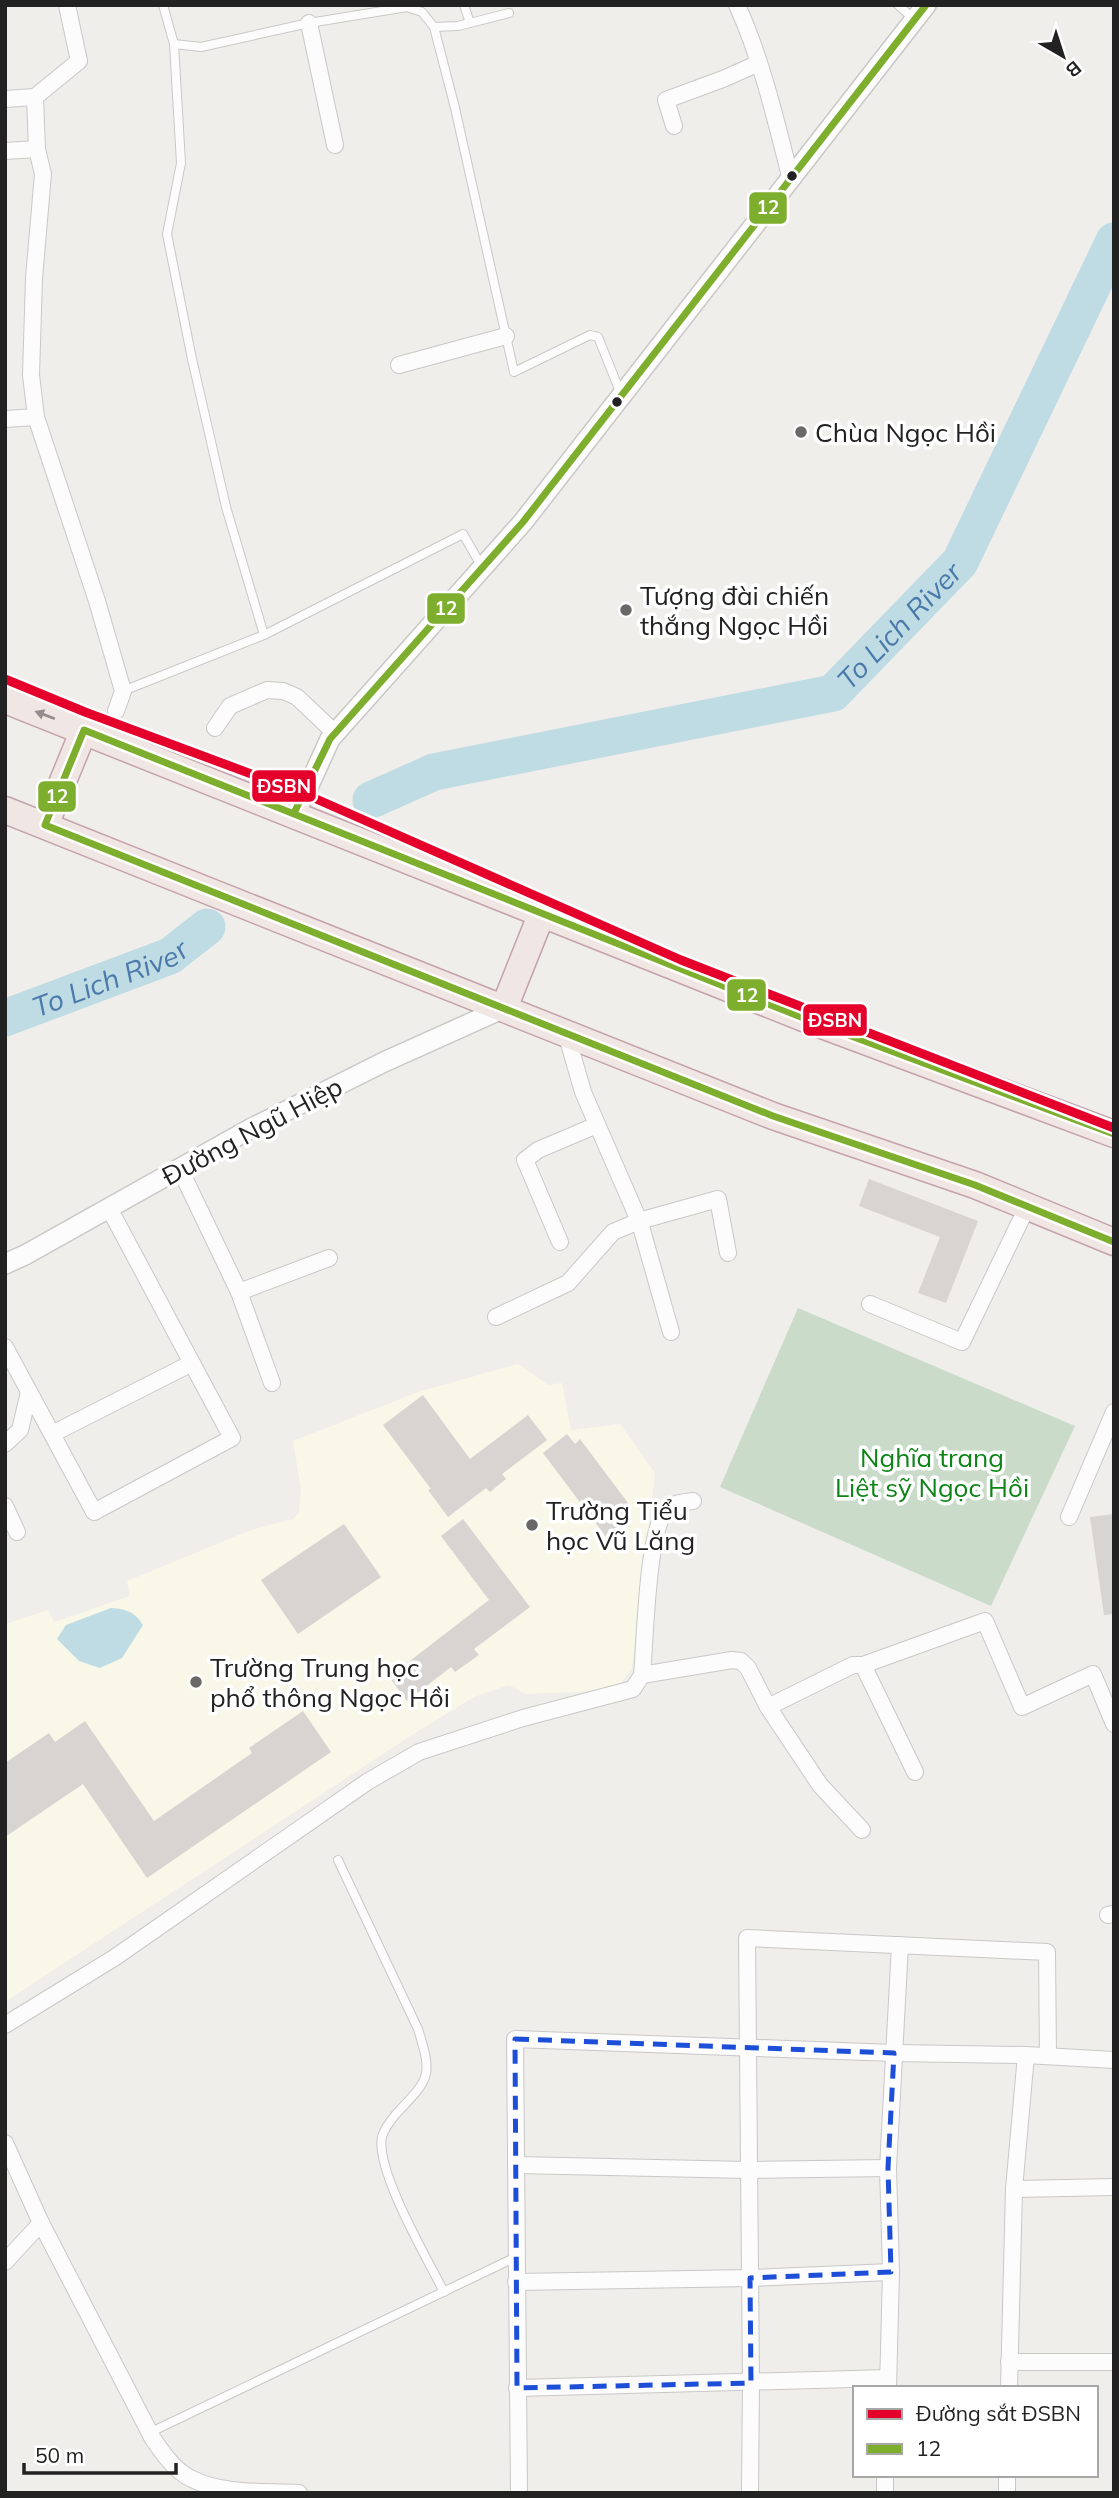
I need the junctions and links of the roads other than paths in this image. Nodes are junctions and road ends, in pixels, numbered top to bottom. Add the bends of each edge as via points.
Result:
1 (67, 5) edge
2 (163, 5) edge
3 (464, 5) edge
4 (737, 5) edge
5 (898, 5) edge
6 (407, 6) edge
7 (509, 13) dead end
8 (921, 13) edge
9 (309, 23) junction
10 (470, 23) junction
11 (434, 27) junction
12 (174, 44) junction
13 (759, 63) junction
14 (35, 97) junction
15 (5, 99) edge
16 (674, 126) dead end
17 (335, 145) dead end
18 (37, 149) junction
19 (5, 151) edge
20 (791, 180) junction
21 (506, 337) junction
22 (399, 365) dead end
23 (622, 397) junction
24 (36, 417) junction
25 (5, 419) edge
26 (483, 567) junction
27 (264, 635) junction
28 (123, 691) junction
29 (5, 700) edge
30 (116, 710) dead end
31 (215, 729) dead end
32 (84, 730) junction
33 (335, 733) junction
34 (5, 810) edge
35 (294, 813) junction
36 (45, 825) junction
37 (542, 912) junction
38 (503, 1008) junction
39 (566, 1033) junction
40 (597, 1125) junction
41 (1114, 1134) edge
42 (180, 1169) junction
43 (1027, 1206) junction
44 (109, 1209) junction
45 (639, 1221) junction
46 (560, 1242) dead end
47 (1114, 1242) edge
48 (728, 1253) dead end
49 (329, 1258) dead end
50 (5, 1264) edge
51 (239, 1292) junction
52 (870, 1304) dead end
53 (496, 1317) dead end
54 (671, 1332) dead end
55 (5, 1347) edge
56 (192, 1363) junction
57 (272, 1384) dead end
58 (29, 1392) junction
59 (1114, 1412) edge
60 (52, 1434) junction
61 (5, 1444) edge
62 (693, 1501) dead end
63 (5, 1506) edge
64 (1069, 1517) dead end
65 (17, 1532) dead end
66 (863, 1665) junction
67 (642, 1675) junction
68 (768, 1707) junction
69 (1114, 1724) edge
70 (915, 1772) dead end
71 (862, 1830) dead end
72 (338, 1860) dead end
73 (900, 1945) junction
74 (5, 2025) edge
75 (748, 2047) junction
76 (894, 2053) junction
77 (1026, 2055) junction
78 (1048, 2056) junction
79 (1114, 2060) edge
80 (5, 2143) edge
81 (516, 2165) junction
82 (888, 2168) junction
83 (749, 2170) junction
84 (1114, 2187) edge
85 (1014, 2189) junction
86 (41, 2222) junction
87 (516, 2257) junction
88 (5, 2262) edge
89 (891, 2272) junction
90 (750, 2278) junction
91 (516, 2282) junction
92 (444, 2292) junction
93 (1009, 2362) junction
94 (1114, 2362) edge
95 (751, 2383) junction
96 (888, 2383) edge
97 (1009, 2386) edge
98 (517, 2388) junction
99 (149, 2433) junction
100 (225, 2491) edge
101 (299, 2493) edge
102 (519, 2493) edge
103 (750, 2493) edge

1 - 14 street via 79,61
2 - 12 lane
3 - 10 lane
4 - 13 street
5 - 8 lane
6 - 9 lane
6 - 11 lane via 422,12
7 - 10 lane
8 - 20 street
9 - 12 lane via 201,47
9 - 17 street
10 - 11 lane
11 - 21 lane
12 - 27 lane via 181,163 167,234 226,507
13 - 16 street via 666,100
13 - 20 street
14 - 15 street
14 - 18 street
18 - 19 street
18 - 24 street via 43,174 34,278
20 - 23 street
21 - 22 street
21 - 23 lane via 514,372 590,335 598,337
23 - 26 street
24 - 25 street
24 - 28 street
26 - 27 lane via 463,534
26 - 33 street
27 - 28 lane
28 - 30 street
32 -> 29 highway
31 - 33 street via 230,706 267,690 297,697
32 - 35 highway
32 - 36 highway
33 - 35 street
34 - 36 highway
35 - 37 highway
36 - 38 highway
37 - 38 highway
37 - 41 highway via 811,1021
38 - 39 highway
38 - 42 street, Đường Ngũ Hiệp via 384,1062
39 - 40 street
39 - 43 highway via 773,1116
40 - 45 street
40 - 46 street via 525,1160
42 - 44 street, Đường Ngũ Hiệp
42 - 51 street
43 - 47 highway
43 - 52 street via 962,1342
44 - 50 street, Đường Ngũ Hiệp
44 - 56 street
45 - 48 street via 718,1199
45 - 53 street via 613,1232 568,1283
45 - 54 street
49 - 51 street
51 - 57 street
55 - 58 street
56 - 60 street
56 - 60 street via 232,1438 94,1512
58 - 60 street
58 - 61 street via 20,1430
59 - 64 street
62 - 67 street via 667,1509 660,1521 652,1551
63 - 65 street
66 - 68 street via 853,1665
66 - 69 street via 985,1621 1022,1707 1093,1674
66 - 70 street
67 - 68 street via 741,1661
67 - 74 street via 632,1689 622,1693 523,1718 419,1752 367,1782 114,1958
68 - 71 street via 820,1785
72 - 92 lane via 426,2054 427,2077 382,2137 383,2158
73 - 75 street via 747,1938
73 - 76 street
73 - 78 street via 1047,1952
75 - 76 street
75 - 81 street via 515,2039
75 - 83 street
76 - 77 street
76 - 82 street
77 - 78 street
77 - 85 street
78 - 79 street
80 - 86 street
81 - 83 street
81 - 87 street
82 - 83 street
82 - 89 street
83 - 90 street
84 - 85 street
85 - 93 street
86 - 88 street
86 - 99 street
87 - 91 street
87 - 92 lane
89 - 90 street
89 - 96 street
90 - 91 street
90 - 95 street
91 - 98 street
92 - 99 lane
93 - 94 street
93 - 97 street
95 - 96 street
95 - 98 street
95 - 103 street
98 - 102 street
99 - 100 street via 170,2462 190,2478
100 - 101 street

